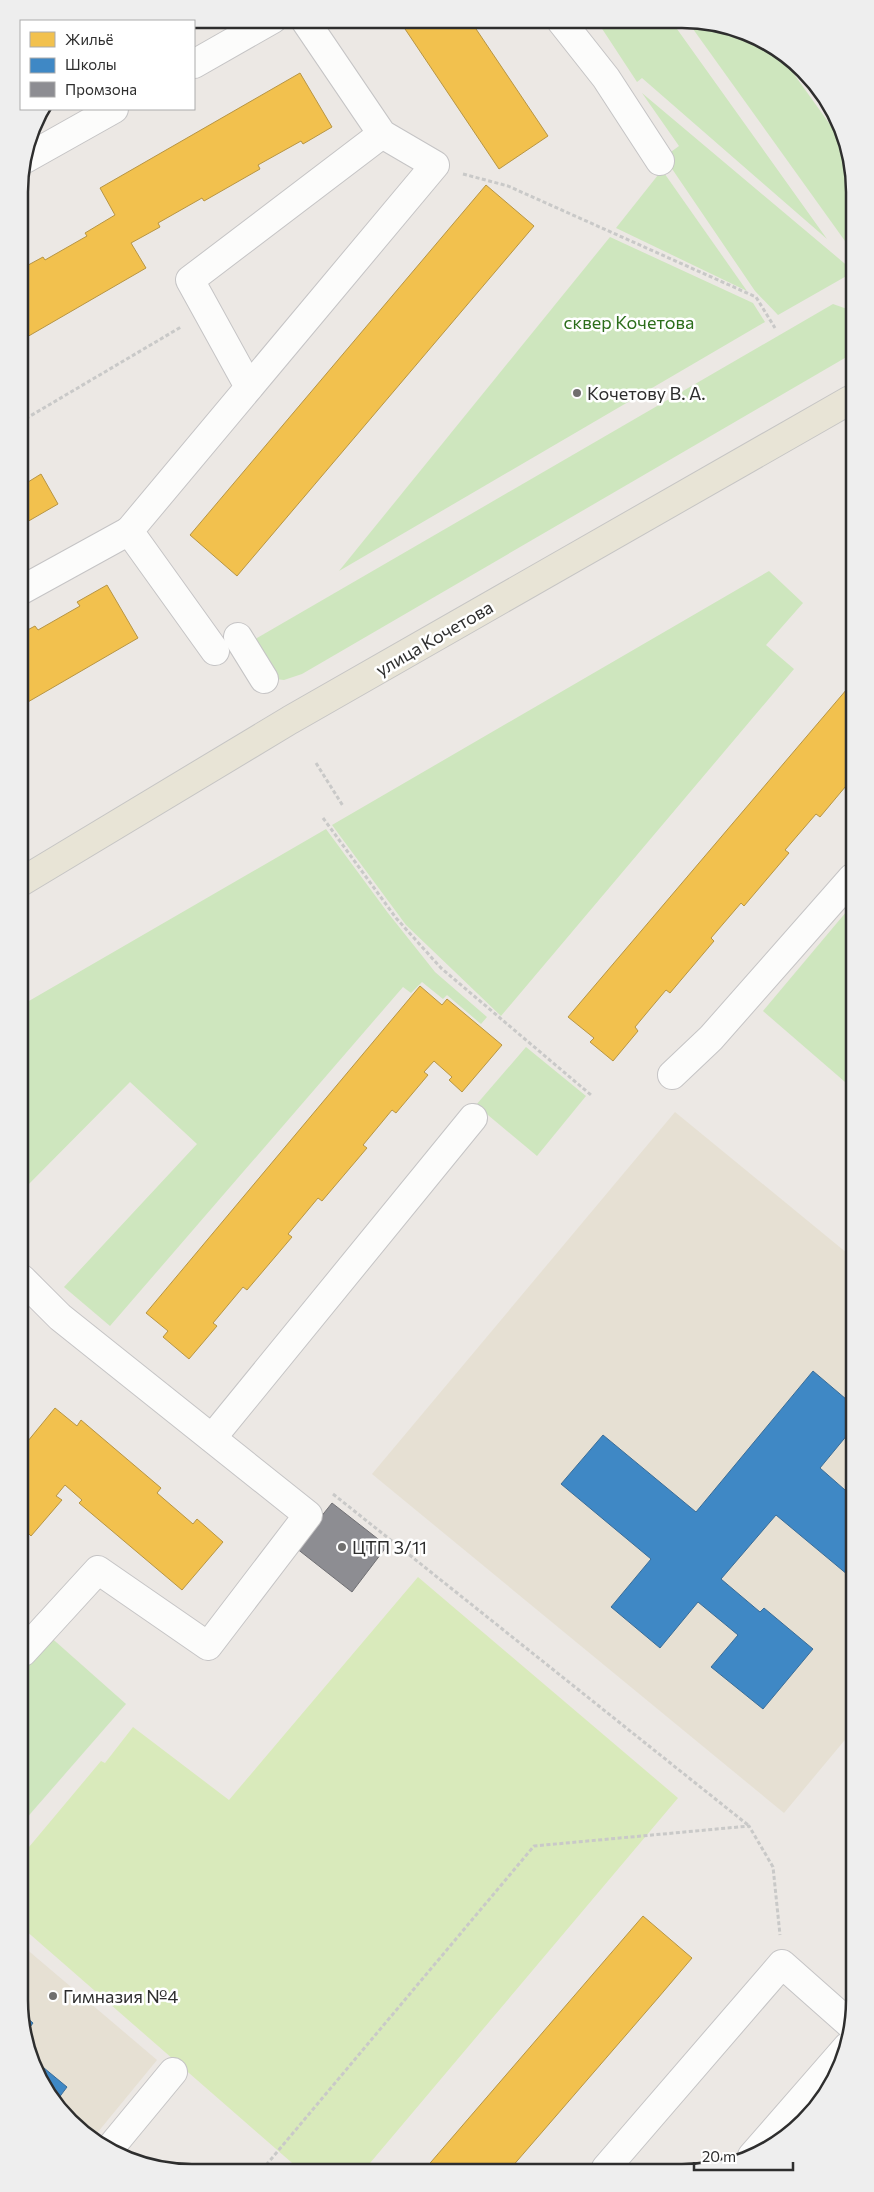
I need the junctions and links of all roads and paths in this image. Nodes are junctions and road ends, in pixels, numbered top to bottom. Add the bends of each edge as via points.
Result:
1 (257, 28) edge
2 (309, 28) edge
3 (567, 28) edge
4 (195, 63) edge
5 (112, 110) edge
6 (382, 134) junction
7 (32, 155) edge
8 (660, 161) dead end
9 (435, 166) junction
10 (207, 311) junction
11 (775, 328) dead end
12 (249, 387) junction
13 (846, 402) edge
14 (28, 417) edge
15 (129, 531) junction
16 (28, 587) edge
17 (238, 637) dead end
18 (215, 651) dead end
19 (264, 679) dead end
20 (316, 763) dead end
21 (343, 806) dead end
22 (323, 818) dead end
23 (28, 878) edge
24 (846, 885) edge
25 (672, 1075) dead end
26 (591, 1095) dead end
27 (473, 1118) dead end
28 (28, 1285) edge
29 (212, 1438) junction
30 (308, 1515) junction
31 (28, 1647) edge
32 (749, 1826) junction
33 (782, 1964) junction
34 (845, 2020) edge
35 (835, 2060) edge
36 (173, 2072) dead end
37 (763, 2143) edge
38 (113, 2145) edge
39 (267, 2164) edge
40 (609, 2164) edge

1 - 4 lane
2 - 6 lane
3 - 8 lane via 606,78
5 - 7 lane
6 - 9 lane
6 - 10 lane via 190,280
9 - 11 path via 508,186 756,297
9 - 12 lane
10 - 12 lane
10 - 14 path
12 - 15 lane
13 - 23 main road, улица Кочетова via 290,720
15 - 16 lane
15 - 18 lane
17 - 19 lane
20 - 21 path
22 - 26 path via 396,918 441,968
24 - 25 lane via 711,1038
27 - 29 lane
28 - 29 lane via 60,1317
29 - 30 lane
30 - 31 lane via 208,1646 98,1570
30 - 32 path via 327,1490
32 - 33 path via 774,1867
32 - 39 path via 534,1846
33 - 34 lane
33 - 40 lane
35 - 37 lane
36 - 38 lane

